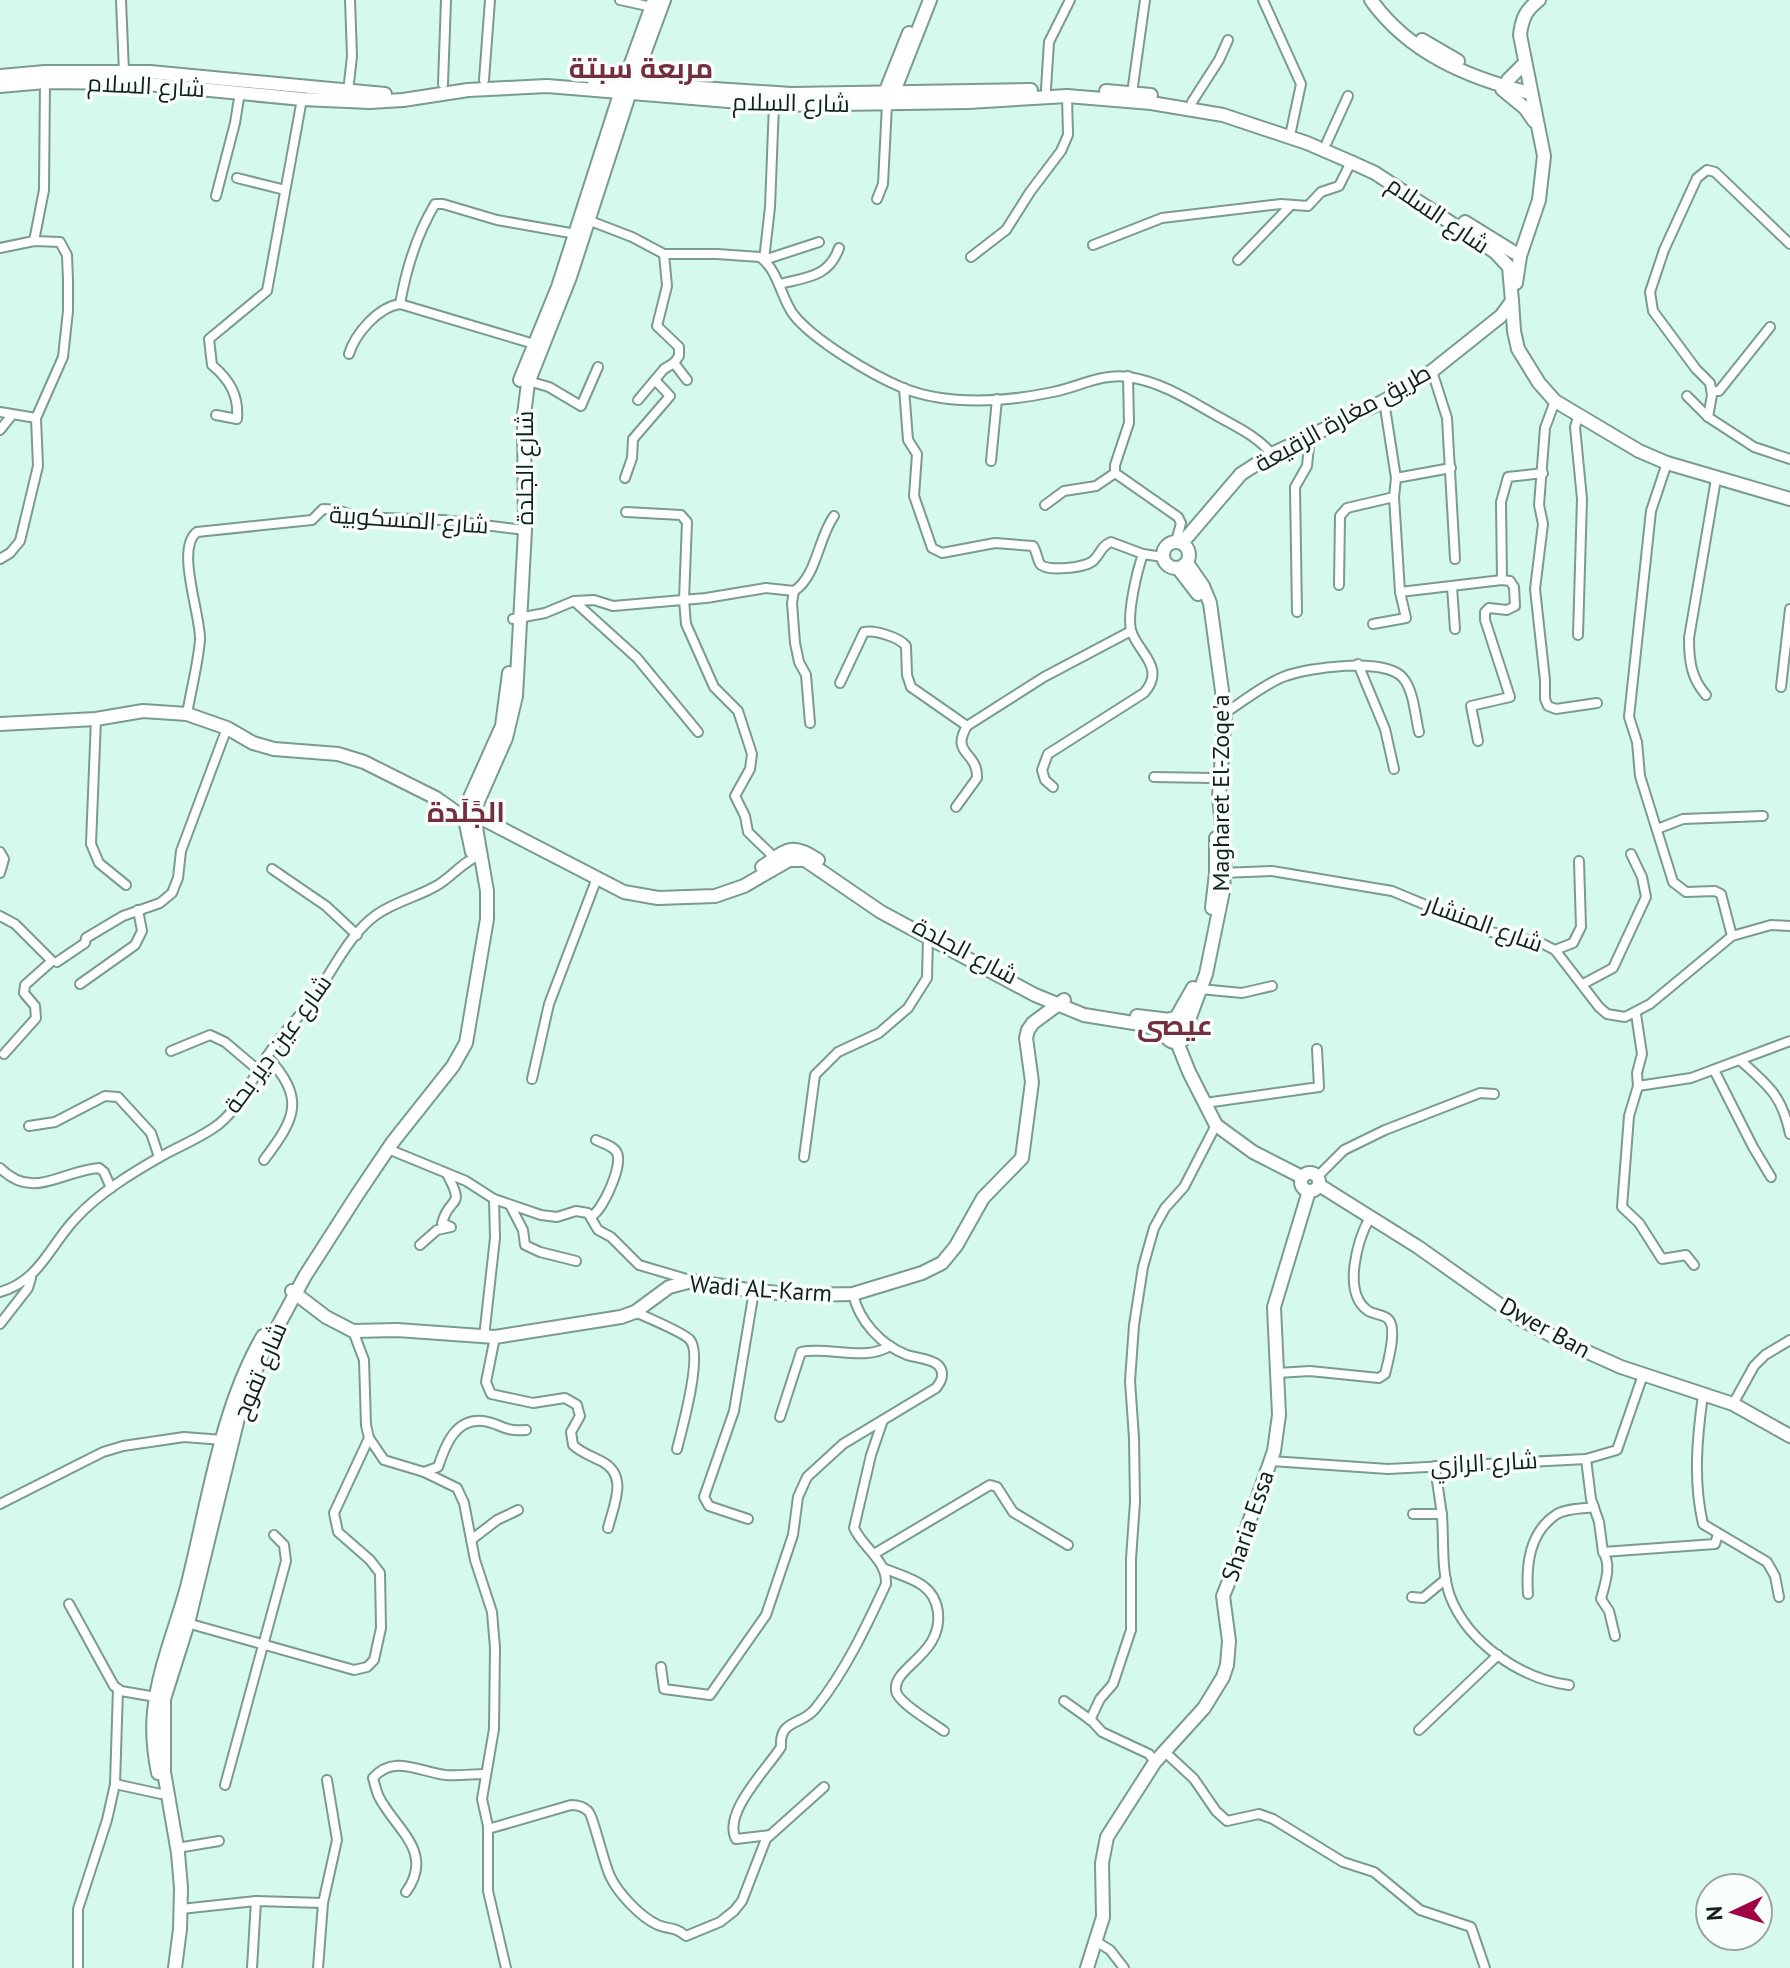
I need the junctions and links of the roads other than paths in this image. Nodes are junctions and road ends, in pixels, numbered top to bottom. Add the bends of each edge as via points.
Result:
1 (121, 0) edge
2 (350, 0) edge
3 (446, 0) edge
4 (490, 0) edge
5 (620, 0) edge
6 (664, 0) edge
7 (922, 0) edge
8 (930, 0) edge
9 (1070, 0) edge
10 (1145, 0) edge
11 (1263, 0) edge
12 (1371, 0) edge
13 (1378, 0) edge
14 (1539, 0) edge
15 (653, 4) edge
16 (1228, 40) dead end
17 (638, 58) junction
18 (1524, 64) junction
19 (124, 72) junction
20 (902, 74) junction
21 (0, 76) edge
22 (45, 77) junction
23 (484, 80) junction
24 (1508, 80) junction
25 (1493, 83) junction
26 (443, 84) junction
27 (597, 85) junction
28 (658, 85) junction
29 (0, 86) edge
30 (627, 87) junction
31 (1046, 89) junction
32 (1529, 90) junction
33 (240, 92) junction
34 (348, 92) junction
35 (768, 93) junction
36 (916, 93) junction
37 (1132, 93) junction
38 (1067, 96) junction
39 (1348, 96) dead end
40 (889, 97) junction
41 (302, 99) junction
42 (1192, 102) junction
43 (775, 105) junction
44 (613, 116) junction
45 (1291, 131) junction
46 (1541, 137) junction
47 (1327, 142) junction
48 (1351, 162) junction
49 (237, 178) dead end
50 (285, 190) junction
51 (216, 196) dead end
52 (877, 199) dead end
53 (1291, 205) junction
54 (585, 218) junction
55 (576, 234) junction
56 (34, 241) junction
57 (819, 242) dead end
58 (1790, 244) edge
59 (1093, 245) dead end
60 (0, 248) edge
61 (839, 248) dead end
62 (664, 254) junction
63 (1520, 256) junction
64 (971, 257) dead end
65 (764, 260) junction
66 (1238, 260) dead end
67 (780, 284) junction
68 (1512, 301) junction
69 (400, 304) junction
70 (1491, 324) junction
71 (1770, 327) dead end
72 (1514, 331) junction
73 (534, 344) junction
74 (349, 354) dead end
75 (674, 363) junction
76 (598, 367) dead end
77 (1432, 371) junction
78 (1128, 376) junction
79 (655, 380) junction
80 (687, 380) dead end
81 (528, 381) junction
82 (904, 388) junction
83 (1712, 391) junction
84 (1687, 396) dead end
85 (997, 399) junction
86 (638, 400) dead end
87 (1384, 401) junction
88 (1555, 401) junction
89 (0, 412) edge
90 (12, 415) junction
91 (216, 415) dead end
92 (1579, 415) junction
93 (1708, 417) junction
94 (36, 418) junction
95 (0, 430) edge
96 (1310, 436) junction
97 (1272, 454) junction
98 (1790, 459) edge
99 (991, 461) dead end
100 (1667, 463) junction
101 (1451, 468) junction
102 (1115, 473) junction
103 (1543, 473) junction
104 (625, 478) dead end
105 (1396, 478) junction
106 (1716, 479) junction
107 (1394, 497) junction
108 (1790, 499) edge
109 (1045, 505) dead end
110 (626, 512) dead end
111 (834, 516) dead end
112 (521, 530) junction
113 (1179, 543) junction
114 (1143, 554) junction
115 (1163, 557) junction
116 (0, 559) edge
117 (1455, 559) dead end
118 (1182, 566) junction
119 (1502, 580) junction
120 (1339, 585) dead end
121 (1452, 587) junction
122 (794, 591) junction
123 (1400, 592) junction
124 (684, 600) junction
125 (574, 601) junction
126 (1790, 609) edge
127 (1297, 612) dead end
128 (516, 618) junction
129 (1373, 624) dead end
130 (1455, 629) dead end
131 (1131, 631) junction
132 (1578, 635) dead end
133 (1358, 664) junction
134 (840, 683) dead end
135 (1781, 687) dead end
136 (1706, 695) dead end
137 (1597, 703) dead end
138 (1225, 713) junction
139 (187, 714) junction
140 (96, 719) junction
141 (810, 723) dead end
142 (0, 724) edge
143 (967, 726) junction
144 (227, 728) junction
145 (698, 732) dead end
146 (1419, 732) dead end
147 (1478, 741) dead end
148 (1394, 769) dead end
149 (1154, 777) dead end
150 (1212, 778) junction
151 (1053, 787) dead end
152 (956, 807) dead end
153 (469, 813) junction
154 (1763, 816) dead end
155 (1657, 829) junction
156 (0, 852) edge
157 (1631, 854) dead end
158 (477, 856) junction
159 (777, 861) junction
160 (1579, 861) dead end
161 (272, 869) dead end
162 (0, 873) edge
163 (1221, 873) junction
164 (597, 878) junction
165 (126, 885) dead end
166 (138, 910) junction
167 (0, 916) edge
168 (1790, 926) edge
169 (357, 935) junction
170 (929, 935) junction
171 (1732, 936) junction
172 (1555, 950) junction
173 (57, 962) dead end
174 (80, 984) dead end
175 (1583, 984) junction
176 (1272, 986) dead end
177 (1200, 989) junction
178 (1060, 1003) junction
179 (1636, 1014) junction
180 (1174, 1023) junction
181 (1790, 1041) edge
182 (1177, 1042) junction
183 (1317, 1049) dead end
184 (171, 1051) dead end
185 (4, 1054) dead end
186 (267, 1056) junction
187 (1741, 1061) junction
188 (258, 1070) junction
189 (1714, 1070) junction
190 (532, 1079) dead end
191 (1638, 1086) junction
192 (1494, 1094) dead end
193 (1205, 1103) junction
194 (1216, 1125) junction
195 (29, 1126) dead end
196 (1790, 1134) edge
197 (596, 1140) dead end
198 (388, 1149) junction
199 (159, 1157) junction
200 (804, 1157) dead end
201 (264, 1160) dead end
202 (0, 1168) edge
203 (447, 1173) junction
204 (1771, 1177) dead end
205 (1315, 1184) junction
206 (111, 1188) junction
207 (494, 1199) junction
208 (509, 1204) junction
209 (592, 1216) junction
210 (1370, 1217) junction
211 (420, 1245) dead end
212 (576, 1261) dead end
213 (1694, 1265) dead end
214 (31, 1277) junction
215 (692, 1281) junction
216 (754, 1291) junction
217 (0, 1292) edge
218 (292, 1292) junction
219 (853, 1294) junction
220 (635, 1312) junction
221 (0, 1324) edge
222 (353, 1331) junction
223 (490, 1337) junction
224 (1790, 1341) edge
225 (890, 1346) junction
226 (1277, 1373) junction
227 (1643, 1375) junction
228 (1703, 1395) junction
229 (1733, 1404) junction
230 (780, 1417) dead end
231 (883, 1420) junction
232 (526, 1430) dead end
233 (1790, 1436) edge
234 (369, 1438) junction
235 (227, 1440) junction
236 (677, 1449) dead end
237 (1586, 1459) junction
238 (1271, 1461) junction
239 (1435, 1466) junction
240 (424, 1472) junction
241 (0, 1504) edge
242 (1594, 1507) junction
243 (518, 1510) dead end
244 (1413, 1514) dead end
245 (1442, 1514) junction
246 (748, 1519) dead end
247 (608, 1528) dead end
248 (1718, 1534) junction
249 (274, 1535) dead end
250 (471, 1540) junction
251 (1068, 1545) dead end
252 (1603, 1552) junction
253 (874, 1554) junction
254 (882, 1568) junction
255 (1446, 1579) junction
256 (1528, 1594) dead end
257 (1412, 1597) dead end
258 (1779, 1597) dead end
259 (69, 1604) dead end
260 (183, 1622) junction
261 (1615, 1636) dead end
262 (263, 1645) junction
263 (1498, 1655) junction
264 (661, 1667) dead end
265 (1569, 1685) dead end
266 (118, 1689) junction
267 (156, 1697) junction
268 (1064, 1701) dead end
269 (1090, 1720) junction
270 (1419, 1730) dead end
271 (944, 1731) dead end
272 (1165, 1752) junction
273 (1155, 1762) junction
274 (485, 1774) junction
275 (327, 1780) dead end
276 (115, 1784) junction
277 (225, 1785) dead end
278 (824, 1787) dead end
279 (161, 1794) junction
280 (488, 1829) junction
281 (770, 1835) junction
282 (219, 1841) dead end
283 (177, 1848) junction
284 (406, 1892) dead end
285 (256, 1901) junction
286 (323, 1903) junction
287 (181, 1909) junction
288 (1097, 1942) junction
289 (78, 1968) edge
290 (172, 1968) edge
291 (252, 1968) edge
292 (318, 1968) edge
293 (506, 1968) edge
294 (1087, 1968) edge
295 (1124, 1968) edge
296 (1485, 1968) edge

1 - 19 street
2 - 34 street
3 - 26 street
4 - 23 street
5 - 15 street
6 - 17 street
7 - 40 street
8 - 20 street
9 - 31 street via 1049,42
10 - 37 street
11 - 45 street via 1301,84
12 - 25 street via 1395,28 1435,59
13 - 24 street via 1414,35 1447,56
14 - 18 street via 1522,21
15 - 17 street
16 - 42 street
17 - 27 street
17 - 28 street
17 - 30 street
18 - 24 street
18 - 32 street
19 - 22 street, شارع السلام
19 - 34 street, شارع السلام
20 - 36 street
20 - 40 street
21 - 22 street, شارع السلام
22 - 29 street, شارع السلام
22 - 33 street, شارع السلام
22 - 56 street via 44,190
23 - 26 street, شارع السلام
23 - 27 street, شارع السلام via 547,78
24 - 32 street
25 - 32 street
25 - 46 street via 1525,108
26 - 34 street, شارع السلام via 386,94
27 - 30 street, شارع السلام
27 - 41 street, شارع السلام via 468,90 386,101
27 - 44 street
28 - 30 street, شارع السلام
28 - 35 street, شارع السلام
30 - 43 street, شارع السلام
30 - 44 street, شارع الجلدة
30 - 54 street, شارع الجلدة
31 - 36 street, شارع السلام
31 - 37 street, شارع السلام
32 - 46 street
33 - 41 street, شارع السلام
33 - 51 street
35 - 40 street, شارع السلام
35 - 43 street
36 - 40 street, شارع السلام
37 - 42 street, شارع السلام
38 - 40 street, شارع السلام
38 - 48 street, شارع السلام via 1223,115
38 - 64 street via 1068,135 1061,151 1006,230
39 - 47 street
40 - 43 street, شارع السلام
40 - 52 street via 883,184
41 - 50 street
42 - 45 street, شارع السلام
43 - 65 street
44 - 54 street, شارع الجلدة
45 - 47 street, شارع السلام
46 - 63 street via 1539,200
47 - 63 street, شارع السلام via 1379,166
48 - 53 street via 1337,188 1321,192 1310,205
48 - 68 street, شارع السلام via 1495,252 1509,267
49 - 50 street
50 - 91 street via 267,291 209,339 212,365 227,378 238,405 237,419
53 - 59 street via 1162,218
53 - 66 street
54 - 55 street, شارع الجلدة
54 - 62 street
54 - 81 street, شارع الجلدة via 561,304
55 - 69 street via 435,204
55 - 73 street, شارع الجلدة
56 - 60 street
56 - 94 street via 60,242 65,248 68,295 63,357
57 - 65 street
58 - 83 street via 1715,172 1707,170 1697,178 1650,292 1653,311
61 - 67 street via 826,270
62 - 65 street
62 - 75 street via 667,286 657,326 679,347
63 - 68 street
65 - 67 street
67 - 82 street via 789,307 807,329
68 - 70 street, طريق مغارة الزقيعة
68 - 72 street
69 - 73 street
69 - 74 street via 374,319 353,340
70 - 72 street via 1505,323
70 - 77 street, طريق مغارة الزقيعة
71 - 83 street via 1719,391
72 - 88 street via 1518,349
73 - 112 street, شارع الجلدة via 520,379 516,414
75 - 79 street
75 - 80 street
76 - 81 street via 581,406
77 - 87 street, طريق مغارة الزقيعة
77 - 101 street via 1447,418
78 - 85 street
78 - 97 street via 1182,395 1249,433
78 - 102 street via 1129,423
79 - 86 street
79 - 104 street via 670,396 633,439
81 - 112 street, شارع الجلدة
82 - 85 street via 943,397
82 - 114 street via 908,440 917,454 914,496 932,548 942,553 995,543 1033,546 1046,567 1083,567 1111,542
83 - 93 street
84 - 93 street
85 - 99 street
87 - 96 street, طريق مغارة الزقيعة
87 - 105 street
88 - 92 street
88 - 103 street via 1545,428
89 - 90 street
90 - 94 street
90 - 95 street
92 - 100 street
92 - 132 street
93 - 98 street via 1754,447
94 - 116 street via 38,466 20,541
96 - 97 street, طريق مغارة الزقيعة
96 - 127 street via 1307,466 1295,487
97 - 113 street, طريق مغارة الزقيعة via 1241,474
100 - 106 street
100 - 155 street via 1651,511 1629,710 1640,776
101 - 105 street
101 - 117 street
102 - 109 street via 1096,486 1064,491
102 - 113 street via 1178,517
103 - 119 street via 1508,477 1501,502
103 - 137 street via 1541,561 1535,589 1545,701 1554,709
105 - 107 street
106 - 108 street
106 - 136 street via 1689,638 1692,673
107 - 120 street via 1347,508 1340,516
107 - 123 street
110 - 124 street via 681,515 687,522
111 - 122 street via 805,584
112 - 128 street, شارع الجلدة
112 - 139 street, شارع المسكوبية via 356,517 323,509 312,520 194,533 188,545 200,638
113 - 115 street via 1167,545
113 - 118 street via 1189,552
114 - 115 street
114 - 131 street
115 - 118 street via 1170,567
118 - 138 street, Magharet El-Zoqe'a via 1203,586 1210,603
118 - 150 street, Magharet El-Zoqe'a via 1205,617 1218,717
119 - 121 street
119 - 147 street via 1514,587 1515,606 1489,608 1485,620 1510,697 1471,706
121 - 123 street
121 - 130 street
122 - 124 street via 766,588
122 - 141 street via 795,643 806,675
123 - 129 street via 1406,618
124 - 125 street via 613,606
124 - 159 street via 695,648 714,687 738,711 752,754 736,800 748,832
125 - 128 street
125 - 145 street via 637,658
126 - 135 street
128 - 153 street, شارع الجلدة via 516,696 510,725
131 - 143 street
131 - 151 street via 1151,667 1151,683 1144,693 1048,754 1042,770
133 - 138 street via 1283,677
133 - 146 street via 1402,677
133 - 148 street via 1385,729
134 - 143 street via 864,632 899,639 906,646 911,687
138 - 163 street, Magharet El-Zoqe'a
139 - 140 street via 143,711
139 - 144 street
140 - 142 street
140 - 165 street via 91,844 99,863
143 - 152 street via 961,745 976,764 977,778
144 - 153 street via 274,749 338,754 364,762
144 - 166 street via 181,851 175,888 164,900
149 - 150 street
150 - 163 street, Magharet El-Zoqe'a
153 - 158 street
153 - 164 street
154 - 155 street via 1683,819
155 - 171 street via 1675,885 1686,892 1721,894
156 - 162 street
157 - 175 street via 1646,897 1613,968
158 - 169 street, شارع عين دير بحة via 426,892 373,917
158 - 198 street, شارع تفوح via 487,891 487,919 466,1043
158 - 218 street via 480,912 459,1043 387,1138
159 - 164 street via 722,888 699,893 646,891
159 - 170 street, شارع الجلدة via 781,852 806,852
160 - 172 street via 1581,927 1573,943
161 - 169 street
163 - 172 street, شارع المنشار via 1272,871 1392,891 1491,932
163 - 177 street, Magharet El-Zoqe'a via 1215,934
163 - 180 street, Magharet El-Zoqe'a via 1199,972
164 - 190 street via 549,1004
166 - 173 street via 86,938
166 - 174 street via 142,931 135,945
167 - 185 street via 52,959 25,985 36,1018
168 - 171 street via 1771,925
169 - 186 street, شارع عين دير بحة
170 - 178 street, شارع الجلدة
170 - 200 street via 927,978 908,1008 879,1033 838,1052 815,1075
171 - 179 street
172 - 175 street, شارع المنشار
175 - 179 street, شارع المنشار via 1607,1014
176 - 177 street via 1242,993
177 - 180 street, Magharet El-Zoqe'a
178 - 180 street, شارع الجلدة via 1084,1015 1140,1024
178 - 219 street, Wadi AL-Karm via 1028,1030 1026,1038 1032,1082 1022,1158 983,1198 942,1263
179 - 191 street via 1642,1054
180 - 182 street via 1169,1040
180 - 182 street via 1187,1036
181 - 187 street
182 - 193 street
183 - 193 street via 1319,1087
184 - 188 street via 210,1035
186 - 188 street, شارع عين دير بحة
186 - 201 street via 293,1093 286,1132
187 - 189 street
187 - 196 street via 1781,1101
188 - 199 street, شارع عين دير بحة via 238,1105 218,1125
189 - 191 street
189 - 204 street
191 - 213 street via 1629,1116 1622,1207 1662,1259 1686,1255
192 - 205 street via 1480,1093 1357,1143 1344,1150
193 - 194 street
194 - 205 street via 1302,1177 1302,1185
194 - 269 street via 1184,1187 1154,1228 1143,1267 1130,1381 1135,1489 1131,1630 1113,1684
195 - 199 street via 55,1122 105,1096 118,1097 151,1133
197 - 209 street via 614,1148 619,1163
198 - 203 street
198 - 218 street, شارع تفوح
199 - 206 street, شارع عين دير بحة
202 - 206 street via 24,1185 99,1168
203 - 207 street
203 - 211 street via 457,1202 442,1223 451,1227 437,1230
205 - 210 street, Dwer Ban
205 - 226 street, Sharia Essa via 1274,1307
206 - 214 street, شارع عين دير بحة via 76,1218
207 - 208 street
207 - 223 street
208 - 209 street via 546,1216 576,1211
208 - 212 street via 525,1245
209 - 215 street via 598,1230 639,1265
210 - 226 street via 1357,1246 1355,1284 1367,1310 1391,1323 1385,1374 1379,1378
210 - 227 street, Dwer Ban via 1517,1317
214 - 217 street, شارع عين دير بحة
214 - 221 street
215 - 216 street, Wadi AL-Karm
215 - 220 street, Wadi AL-Karm via 669,1287
216 - 219 street, Wadi AL-Karm
216 - 246 street via 734,1411 704,1497 709,1506
218 - 222 street
218 - 235 street, شارع تفوح via 251,1357
219 - 225 street via 860,1317
220 - 223 street, Wadi AL-Karm
220 - 236 street via 687,1336 694,1347 690,1398
222 - 223 street, Wadi AL-Karm
222 - 234 street via 364,1360
223 - 247 street via 486,1382 491,1394 533,1403 565,1398 577,1405 580,1416 571,1432 572,1443 610,1466 618,1478
224 - 229 street via 1754,1366
225 - 230 street via 856,1353 802,1351
225 - 231 street via 936,1364 942,1377 936,1388
226 - 238 street, Sharia Essa via 1279,1426
227 - 228 street, Dwer Ban
227 - 237 street, شارع الرازي via 1617,1450
228 - 229 street, Dwer Ban
228 - 248 street via 1696,1458 1698,1501 1703,1524
229 - 233 street, Dwer Ban
231 - 253 street via 854,1528
231 - 264 street via 843,1444 803,1483 793,1535 766,1615 710,1695 664,1689
232 - 240 street via 467,1423 450,1437 438,1467
234 - 240 street via 384,1460
234 - 262 street via 334,1518 340,1534 380,1573 381,1628 374,1660 354,1670
235 - 241 street via 184,1437 123,1446
235 - 260 street, شارع تفوح
237 - 239 street, شارع الرازي
237 - 242 street
238 - 239 street, شارع الرازي via 1388,1469
238 - 272 street, Sharia Essa via 1224,1593 1230,1650 1223,1677
239 - 245 street
240 - 250 street via 461,1494
242 - 252 street
242 - 256 street via 1558,1513 1536,1537 1527,1564
243 - 250 street
244 - 245 street
245 - 255 street
248 - 252 street via 1715,1544
248 - 258 street via 1767,1562
249 - 262 street via 287,1558
250 - 274 street via 494,1629 494,1729
251 - 253 street via 1013,1512 997,1487 990,1485
252 - 261 street via 1609,1567 1601,1599
253 - 254 street
254 - 271 street via 920,1583 934,1598 934,1641 899,1679 896,1690 899,1699
254 - 281 street via 886,1584 845,1666 810,1714 786,1727 781,1747 741,1803 734,1822 736,1839
255 - 257 street via 1423,1598
255 - 263 street via 1460,1615
259 - 266 street
260 - 262 street
260 - 267 street
260 - 283 street, شارع تفوح via 164,1699 164,1772
262 - 277 street
263 - 265 street via 1552,1683
263 - 270 street
266 - 267 street
266 - 276 street
267 - 279 street via 154,1743
268 - 269 street
269 - 273 street
272 - 273 street, Sharia Essa
272 - 296 street via 1227,1821 1259,1814 1273,1819 1343,1862 1374,1872 1420,1910 1471,1927
273 - 288 street, Sharia Essa via 1104,1846
274 - 280 street via 482,1799
274 - 284 street via 446,1775 397,1764 373,1778 378,1796 414,1852 417,1872
275 - 286 street via 337,1840
276 - 279 street
276 - 289 street via 78,1909
278 - 281 street
279 - 290 street via 174,1884
280 - 281 street via 571,1805 585,1808 611,1879 653,1923 686,1936 734,1911
280 - 293 street via 488,1891
282 - 283 street
283 - 287 street, شارع تفوح
285 - 286 street
285 - 287 street
285 - 291 street
286 - 292 street
287 - 290 street, شارع تفوح
288 - 294 street, Sharia Essa
288 - 295 street

